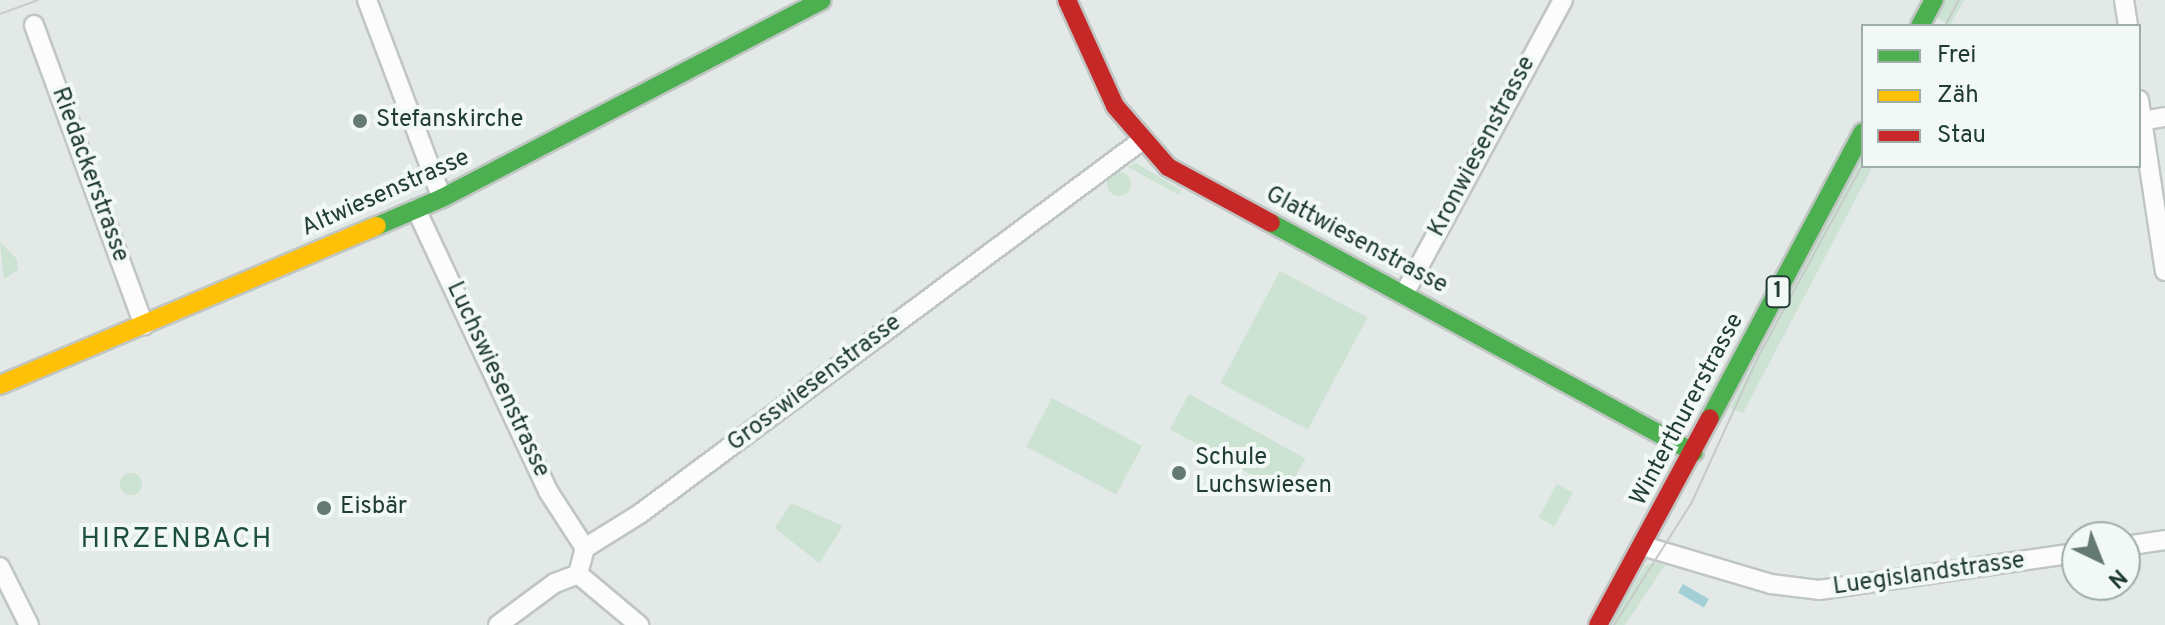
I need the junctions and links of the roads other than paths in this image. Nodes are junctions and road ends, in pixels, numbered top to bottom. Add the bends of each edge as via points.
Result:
1 (367, 0) edge
2 (822, 0) edge
3 (1067, 0) edge
4 (1563, 0) edge
5 (1934, 0) edge
6 (2124, 0) edge
7 (1921, 24) edge
8 (2128, 24) edge
9 (34, 25) dead end
10 (2141, 114) edge
11 (2165, 117) edge
12 (2142, 121) junction
13 (1861, 136) edge
14 (1141, 141) junction
15 (442, 198) junction
16 (416, 209) junction
17 (2165, 271) edge
18 (1404, 294) junction
19 (144, 326) junction
20 (0, 385) edge
21 (1694, 453) junction
22 (2165, 540) edge
23 (2141, 544) edge
24 (591, 545) junction
25 (1643, 546) junction
26 (2061, 555) edge
27 (0, 567) edge
28 (578, 574) junction
29 (29, 625) edge
30 (498, 625) edge
31 (639, 625) edge
32 (1598, 625) edge

1 - 15 street
2 - 15 street, Altwiesenstrasse
3 - 14 street, Glattwiesenstrasse via 1093,67
4 - 18 street, Kronwiesenstrasse
5 - 7 street
6 - 8 street
9 - 19 street, Riedackerstrasse
10 - 12 street
11 - 12 street
12 - 17 street
13 - 21 street, Winterthurerstrasse / 1
14 - 18 street, Glattwiesenstrasse via 1190,181
14 - 24 street, Grosswiesenstrasse
15 - 16 street, Altwiesenstrasse
16 - 19 street, Altwiesenstrasse
16 - 24 street, Luchswiesenstrasse via 548,491
18 - 21 street, Glattwiesenstrasse
19 - 20 street, Altwiesenstrasse
21 - 25 street, Winterthurerstrasse / 1
22 - 23 street
24 - 28 street
25 - 26 street, Luegislandstrasse via 1771,584 1819,590
25 - 32 street, Winterthurerstrasse / 1
27 - 29 street
28 - 30 street via 555,583
28 - 31 street

